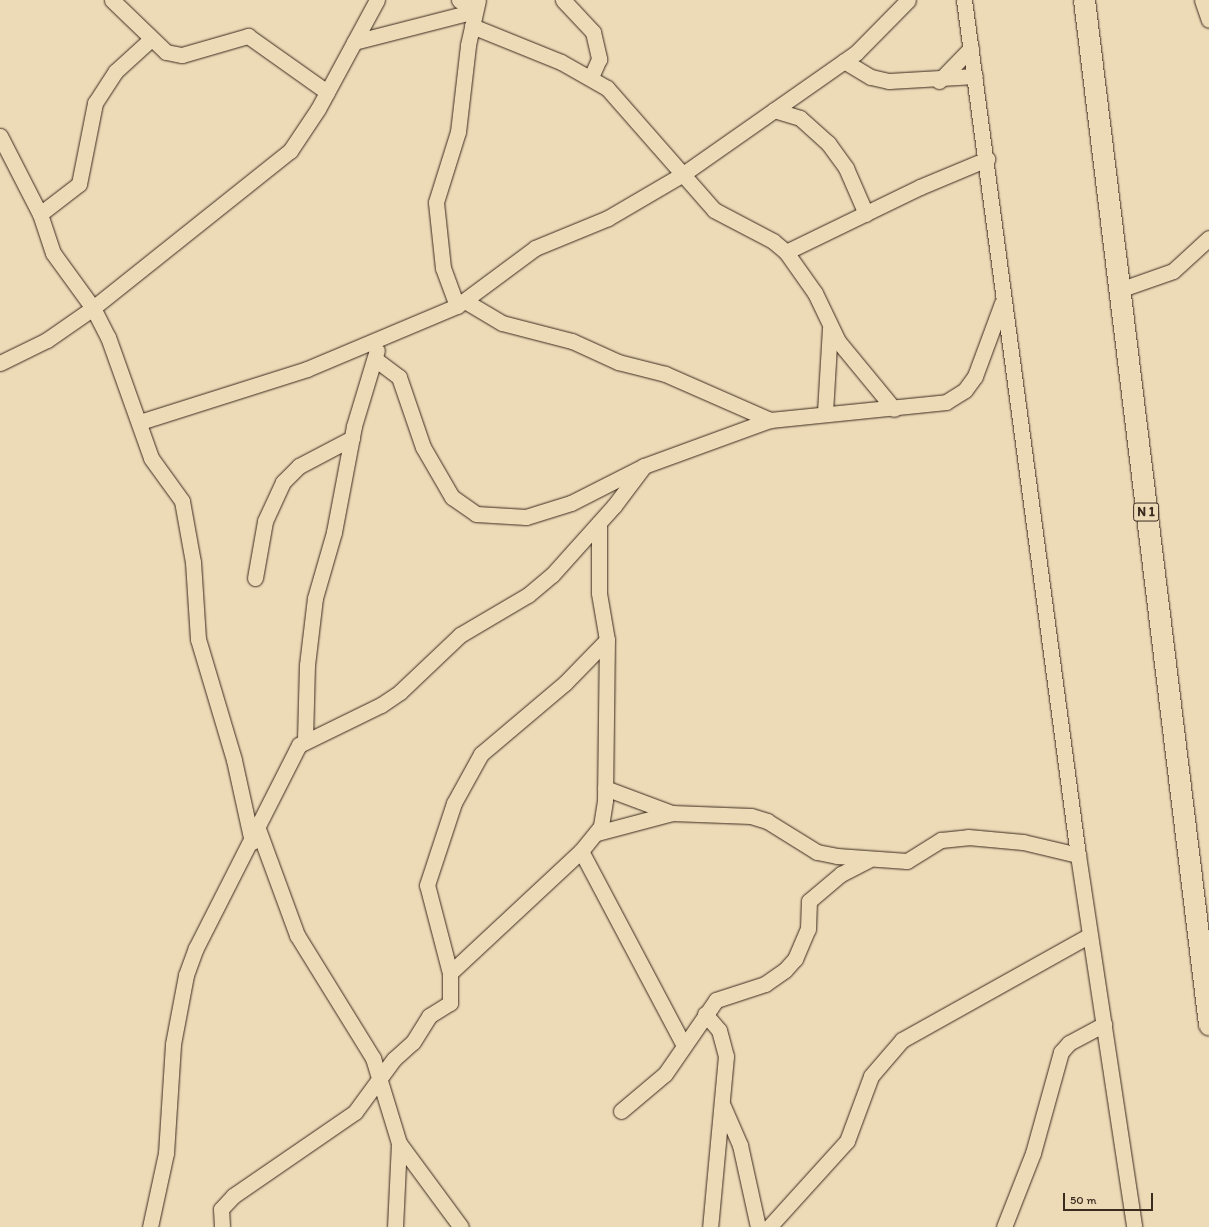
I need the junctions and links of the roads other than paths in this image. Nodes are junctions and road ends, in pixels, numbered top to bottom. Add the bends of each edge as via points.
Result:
1 (112, 0) edge
2 (377, 0) edge
3 (459, 0) edge
4 (563, 0) edge
5 (908, 0) edge
6 (964, 0) edge
7 (1084, 0) edge
8 (1202, 0) edge
9 (476, 6) edge
10 (1209, 20) edge
11 (472, 26) junction
12 (151, 39) junction
13 (354, 42) junction
14 (971, 48) junction
15 (844, 61) junction
16 (975, 76) junction
17 (591, 77) junction
18 (939, 81) junction
19 (327, 92) junction
20 (774, 110) junction
21 (0, 136) edge
22 (987, 160) junction
23 (683, 174) junction
24 (40, 214) junction
25 (866, 214) junction
26 (1209, 238) edge
27 (786, 252) junction
28 (1119, 290) junction
29 (1004, 294) junction
30 (461, 303) junction
31 (94, 308) junction
32 (830, 328) junction
33 (380, 337) junction
34 (374, 359) junction
35 (0, 363) edge
36 (894, 409) junction
37 (825, 412) junction
38 (770, 420) junction
39 (140, 422) junction
40 (352, 438) junction
41 (644, 466) junction
42 (599, 523) junction
43 (255, 578) dead end
44 (607, 640) junction
45 (305, 740) junction
46 (605, 788) junction
47 (672, 813) junction
48 (597, 834) junction
49 (255, 836) junction
50 (581, 851) junction
51 (1078, 855) junction
52 (869, 859) junction
53 (1090, 935) junction
54 (450, 973) junction
55 (705, 1014) junction
56 (1208, 1014) edge
57 (1104, 1024) junction
58 (683, 1044) junction
59 (379, 1078) junction
60 (723, 1106) junction
61 (621, 1111) dead end
62 (399, 1142) junction
63 (779, 1213) junction
64 (150, 1227) edge
65 (222, 1227) edge
66 (395, 1227) edge
67 (460, 1227) edge
68 (710, 1227) edge
69 (758, 1227) edge
70 (769, 1227) edge
71 (1004, 1227) edge
72 (1134, 1227) edge

1 - 12 street
2 - 13 street
3 - 9 street
4 - 17 street via 593,32 599,59
5 - 15 street
6 - 14 street
7 - 28 highway, N 1
8 - 10 street
9 - 11 street
9 - 13 street
11 - 17 street
11 - 30 street via 458,132 436,202 443,268
12 - 19 street via 166,52 182,56 248,36
12 - 24 street via 116,71 95,103 79,184
13 - 19 street
14 - 16 street
14 - 18 street
15 - 18 street via 871,77
15 - 20 street
16 - 18 street
16 - 22 street
17 - 23 street via 607,88
19 - 31 street via 290,151
20 - 23 street
20 - 25 street via 800,118 828,143 846,168
21 - 24 street
22 - 25 street
22 - 29 street
23 - 27 street via 722,217 761,235
23 - 30 street via 608,218 535,248
24 - 31 street via 53,253
25 - 27 street
26 - 28 street via 1173,271
27 - 32 street via 815,293
28 - 56 highway, N 1
29 - 36 street via 986,349 965,390 946,402
29 - 51 street
30 - 33 street
30 - 38 street via 502,323 572,341 618,362 665,374
31 - 35 street via 47,340
31 - 39 street
32 - 36 street
32 - 37 street
33 - 34 street
33 - 39 street via 307,369
34 - 40 street
34 - 41 street via 399,377 435,472 452,498 476,514 526,517 571,503
36 - 37 street
37 - 38 street
38 - 41 street
39 - 49 street via 151,458 175,489 186,516 198,639
40 - 43 street via 299,466 283,482 265,521
40 - 45 street via 334,532 315,598 307,665
41 - 42 street
42 - 44 street via 599,593
42 - 45 street via 552,575 528,595 460,635 400,692 346,724
44 - 46 street
44 - 54 street via 564,684 480,754 469,770 427,885
45 - 49 street via 291,760
46 - 47 street
46 - 48 street
47 - 48 street
47 - 52 street via 751,816 767,821 817,852
48 - 50 street
49 - 59 street via 297,935 373,1058
49 - 64 street via 196,948 179,999 166,1153
50 - 54 street
50 - 58 street
51 - 52 street via 1023,842 968,836 941,840 907,860
51 - 53 street
52 - 55 street via 841,874 809,901 808,929 795,959 786,970 765,984 716,1000
53 - 57 street
53 - 63 street via 902,1040 871,1076 847,1141 816,1178
54 - 59 street via 450,1003 434,1010 413,1042
55 - 58 street
55 - 60 street via 719,1030 726,1056
57 - 71 street via 1069,1043 1061,1052 1033,1153
57 - 72 street
58 - 61 street via 665,1074
59 - 62 street
59 - 65 street via 355,1112 233,1196 221,1209
60 - 68 street via 716,1136
60 - 69 street via 740,1145
62 - 66 street
62 - 67 street
63 - 69 street
63 - 70 street

